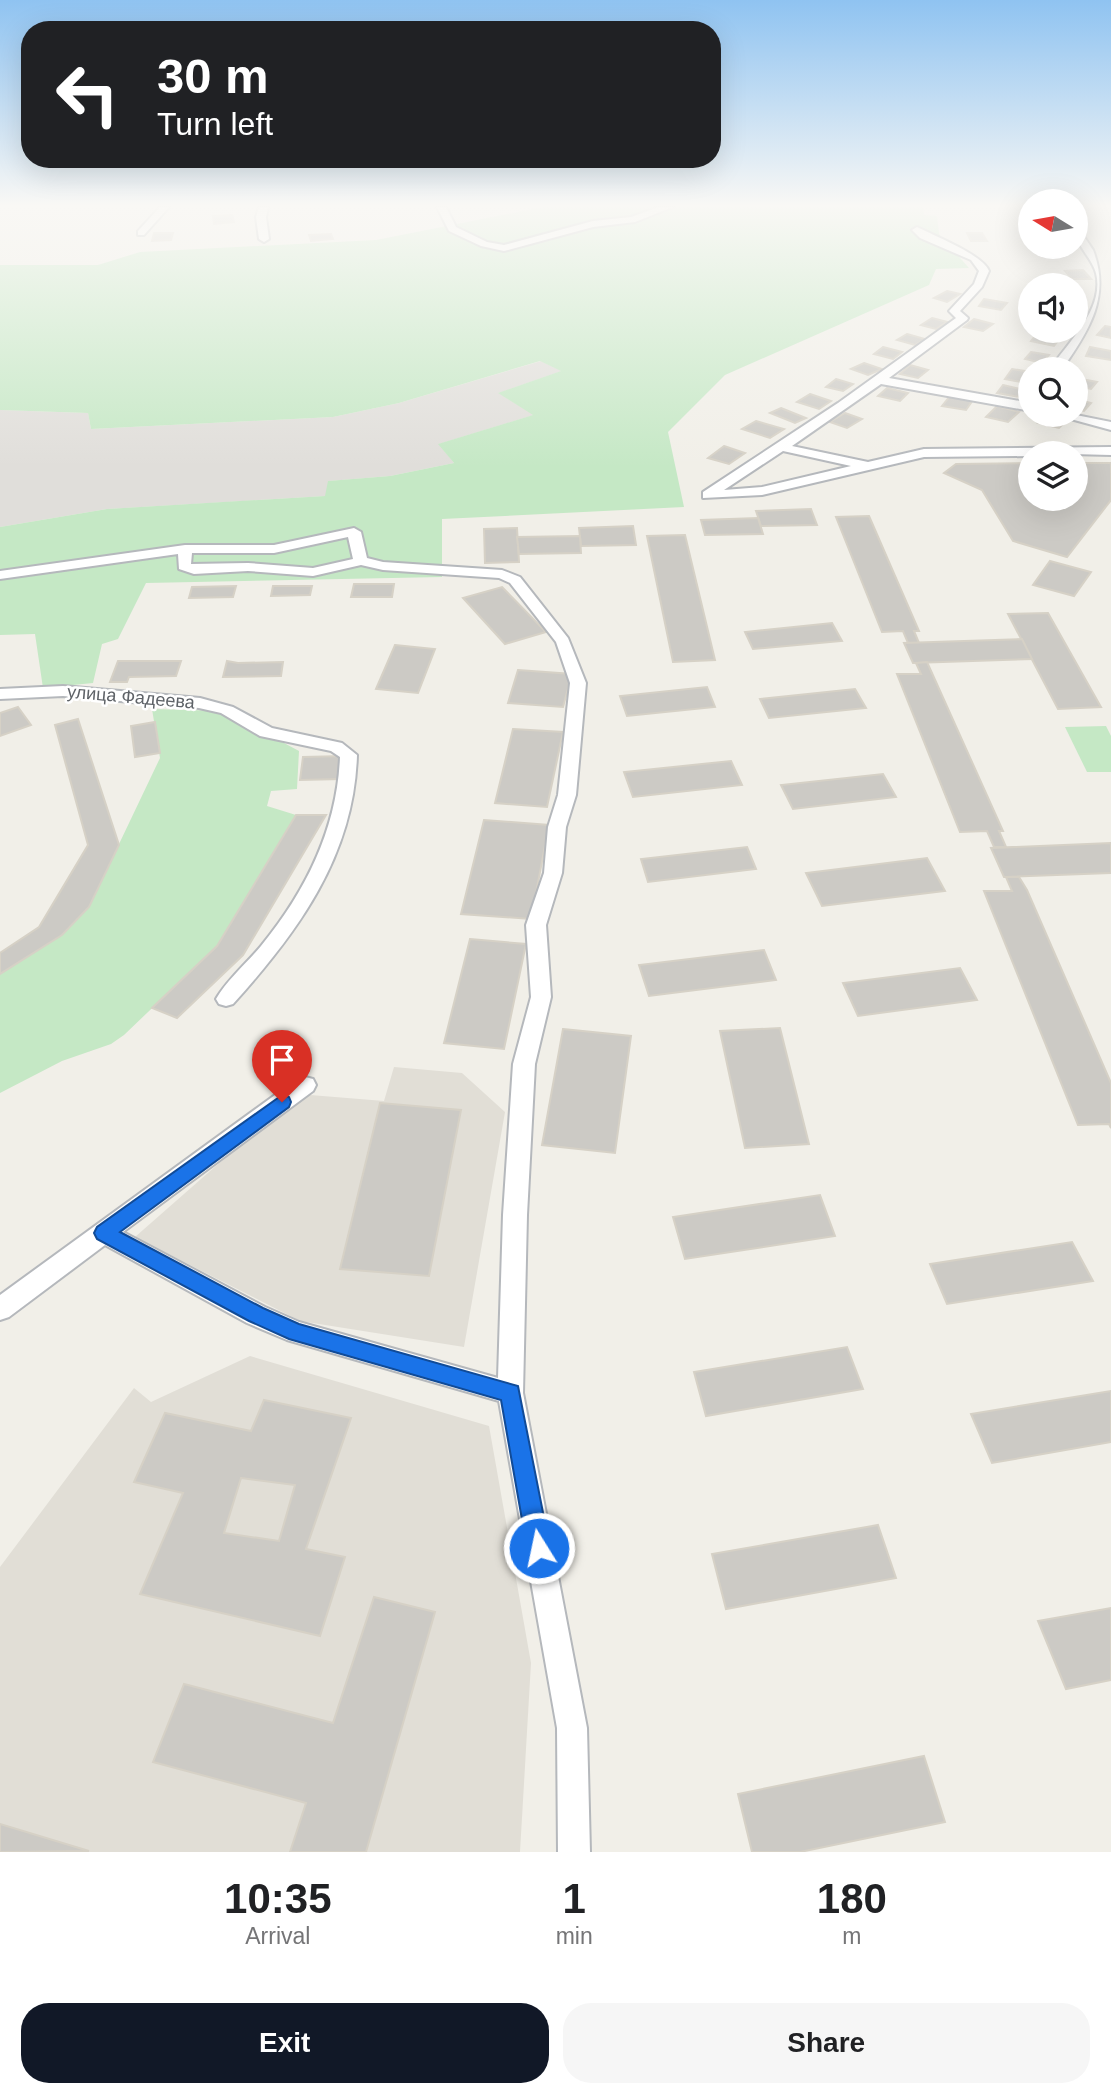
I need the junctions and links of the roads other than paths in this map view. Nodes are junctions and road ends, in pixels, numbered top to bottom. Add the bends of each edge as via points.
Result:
1 (971, 293) edge
2 (1101, 293) edge
3 (1064, 357) edge
4 (881, 380) junction
5 (1018, 404) edge
6 (1088, 421) edge
7 (1111, 426) edge
8 (780, 447) junction
9 (1111, 451) edge
10 (872, 467) junction
11 (186, 549) junction
12 (361, 561) junction
13 (0, 575) edge
14 (0, 694) edge
15 (226, 999) dead end
16 (305, 1085) dead end
17 (104, 1233) junction
18 (0, 1309) edge
19 (510, 1393) junction
20 (574, 1852) edge

1 - 4 street via 955,309 963,318
2 - 3 street via 1093,316
4 - 5 street
4 - 8 street
6 - 7 street
8 - 10 street
8 - 10 street via 708,495 762,491
9 - 10 street via 932,452
11 - 12 street via 184,566 194,570 248,567 313,572
11 - 12 street via 274,549 354,532
11 - 13 street
12 - 19 street via 509,576 562,641 578,683 568,795 557,827 553,873 536,925 541,997 524,1064 514,1214
14 - 15 street, улица Фадеева via 63,691 201,703 228,709 266,732 336,747 349,755 342,815 324,860 261,962
16 - 17 street
17 - 18 street
17 - 19 street via 296,1332
19 - 20 street via 572,1728

